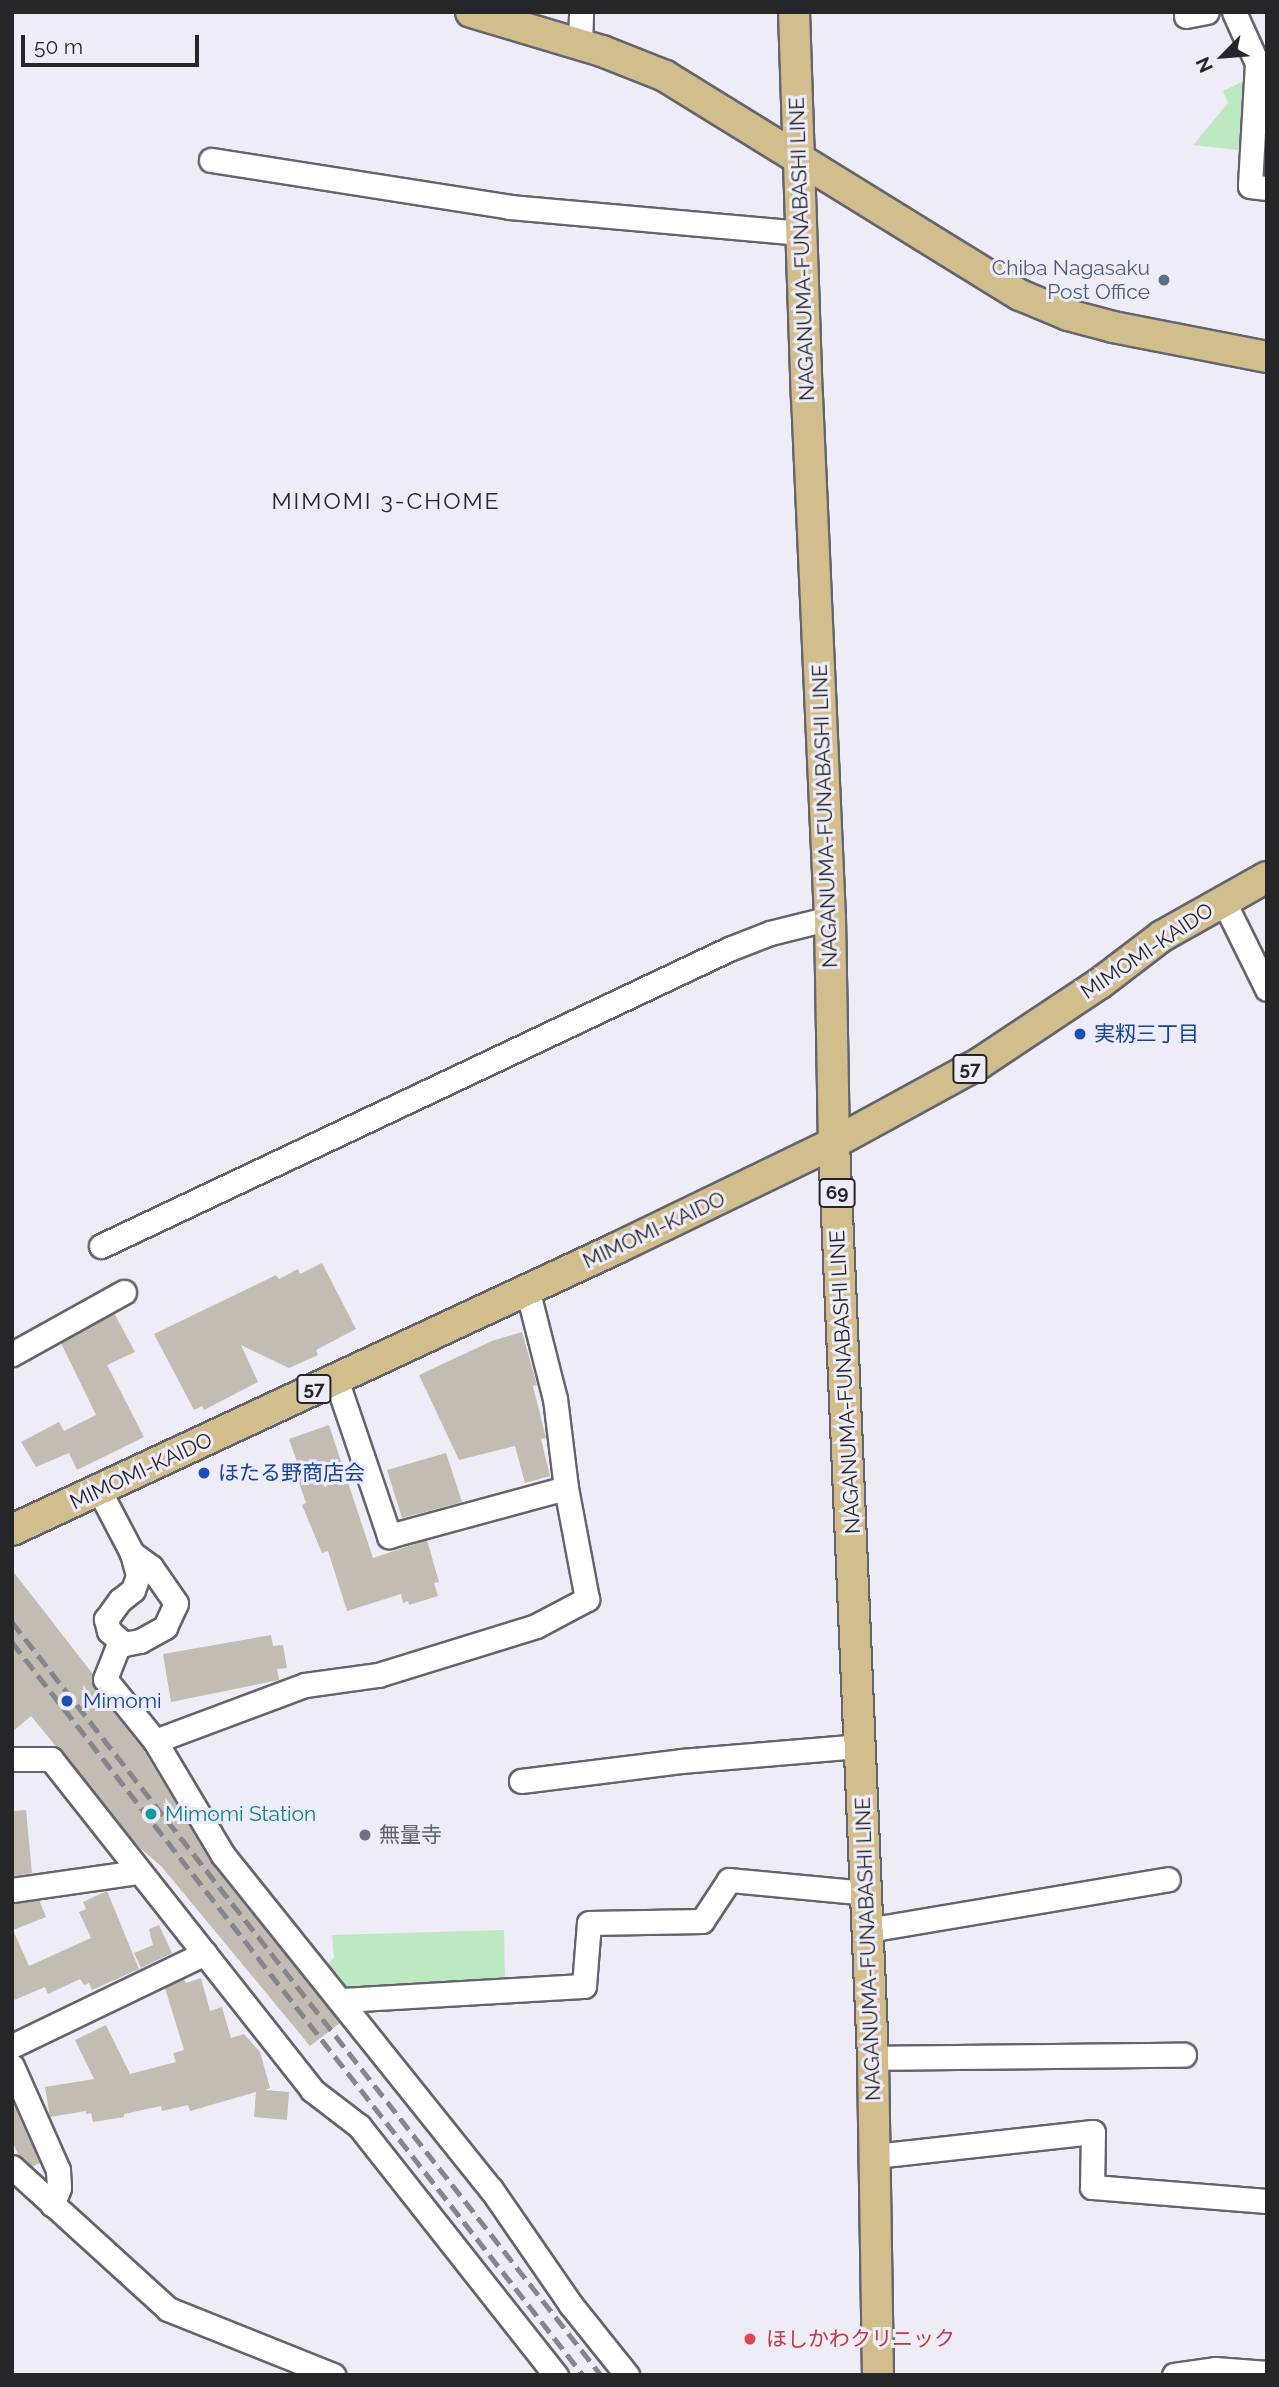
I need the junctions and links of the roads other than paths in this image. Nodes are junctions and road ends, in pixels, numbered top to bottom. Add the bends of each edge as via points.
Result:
1 (471, 12) edge
2 (581, 12) edge
3 (794, 12) edge
4 (1234, 12) edge
5 (580, 44) junction
6 (211, 160) dead end
7 (798, 160) junction
8 (1267, 188) edge
9 (801, 233) junction
10 (1267, 357) edge
11 (1267, 877) edge
12 (1223, 900) junction
13 (830, 918) junction
14 (1267, 989) edge
15 (834, 1143) junction
16 (100, 1246) dead end
17 (527, 1288) junction
18 (124, 1292) dead end
19 (12, 1354) edge
20 (337, 1379) junction
21 (566, 1488) junction
22 (99, 1490) junction
23 (12, 1531) edge
24 (132, 1553) junction
25 (120, 1641) junction
26 (155, 1741) junction
27 (861, 1746) junction
28 (12, 1759) edge
29 (521, 1782) dead end
30 (139, 1871) junction
31 (1168, 1879) dead end
32 (12, 1890) edge
33 (867, 1893) junction
34 (868, 1930) junction
35 (205, 1953) junction
36 (341, 2000) junction
37 (12, 2046) edge
38 (1184, 2055) dead end
39 (873, 2058) junction
40 (12, 2066) edge
41 (875, 2156) junction
42 (12, 2167) edge
43 (1267, 2201) edge
44 (52, 2205) junction
45 (1267, 2373) edge
46 (333, 2375) edge
47 (556, 2375) edge
48 (627, 2375) edge
49 (878, 2375) edge
50 (1174, 2375) edge

1 - 5 main road
2 - 5 street
3 - 7 main road, NAGANUMA-FUNABASHI LINE / 69
4 - 8 street via 1257,63 1250,186
5 - 7 main road via 665,76
6 - 9 street via 510,207
7 - 9 main road, NAGANUMA-FUNABASHI LINE / 69
7 - 10 main road via 1020,295 1113,327
9 - 13 main road, NAGANUMA-FUNABASHI LINE / 69
11 - 12 main road, MIMOMI-KAIDO / 57
12 - 14 street
12 - 15 main road, MIMOMI-KAIDO / 57 via 1162,936 980,1063
13 - 15 main road, NAGANUMA-FUNABASHI LINE / 69
13 - 16 street via 780,930 729,950
15 - 17 main road, MIMOMI-KAIDO / 57
15 - 27 main road, NAGANUMA-FUNABASHI LINE / 69
17 - 20 main road, MIMOMI-KAIDO / 57
17 - 21 street via 555,1399
18 - 19 street
20 - 21 street via 389,1536
20 - 22 main road, MIMOMI-KAIDO / 57
21 - 26 street via 587,1599 536,1626 378,1675 305,1685
22 - 23 main road, MIMOMI-KAIDO / 57
22 - 24 street
24 - 25 street via 136,1584 106,1619 109,1631
24 - 25 street via 151,1567 176,1603 165,1626 132,1644
25 - 26 street via 105,1679
26 - 36 street via 223,1855
27 - 29 street via 681,1761
27 - 33 main road, NAGANUMA-FUNABASHI LINE / 69
28 - 30 street via 51,1759
30 - 32 street
30 - 35 street
31 - 34 street
33 - 34 main road, NAGANUMA-FUNABASHI LINE / 69
33 - 36 street via 729,1880 702,1921 589,1923 584,1986
34 - 39 main road, NAGANUMA-FUNABASHI LINE / 69
35 - 37 street
35 - 47 street via 312,2090 359,2126
36 - 48 street via 491,2189 571,2305
38 - 39 street
39 - 41 main road, NAGANUMA-FUNABASHI LINE / 69
40 - 44 street via 58,2170 60,2188
41 - 43 street via 1093,2132 1092,2188
41 - 49 main road, NAGANUMA-FUNABASHI LINE / 69
42 - 44 street
44 - 46 street via 168,2309
45 - 50 street via 1215,2368

